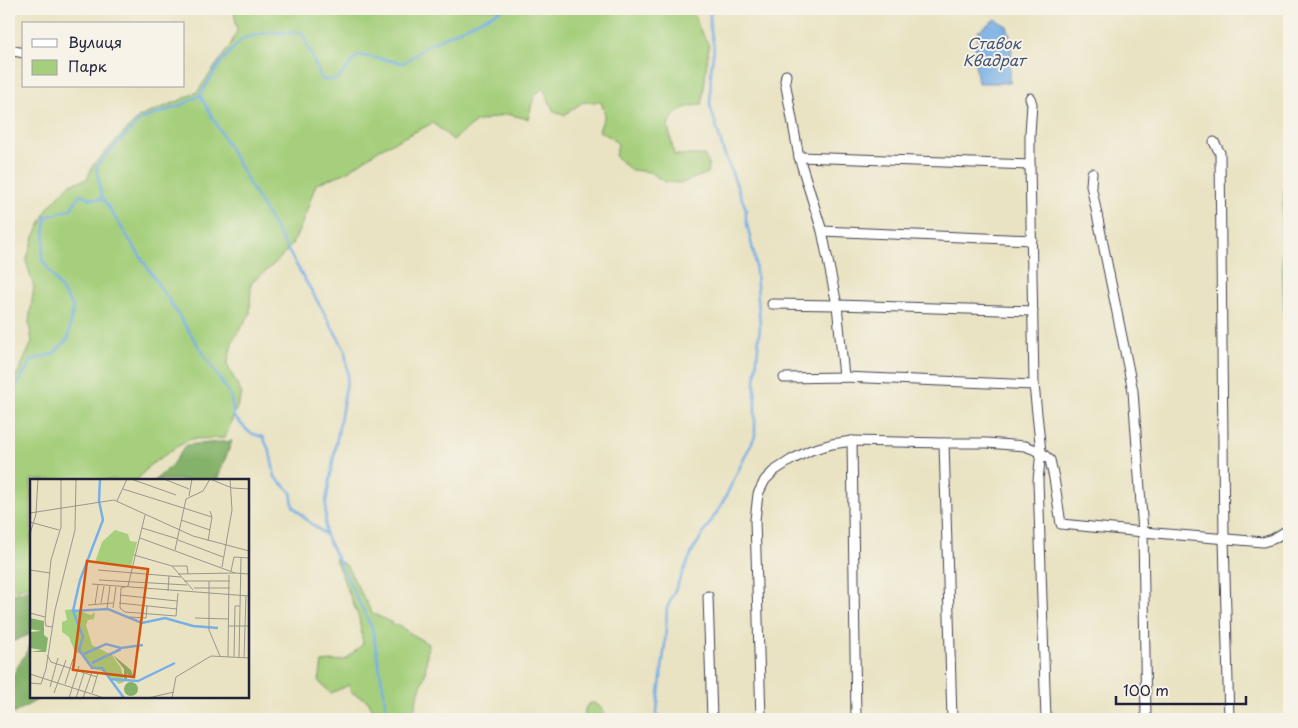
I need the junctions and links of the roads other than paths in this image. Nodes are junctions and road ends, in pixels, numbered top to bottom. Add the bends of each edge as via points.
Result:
1 (9, 50) edge
2 (22, 53) edge
3 (786, 74) dead end
4 (1030, 98) dead end
5 (1214, 142) dead end
6 (799, 157) junction
7 (1030, 165) junction
8 (1092, 173) dead end
9 (822, 230) junction
10 (1032, 240) junction
11 (772, 304) dead end
12 (837, 305) junction
13 (1033, 311) junction
14 (844, 377) junction
15 (784, 378) dead end
16 (1034, 385) junction
17 (852, 441) junction
18 (944, 443) junction
19 (1041, 452) junction
20 (1289, 531) edge
21 (1143, 532) junction
22 (1224, 539) junction
23 (708, 596) dead end
24 (712, 719) edge
25 (761, 719) edge
26 (856, 719) edge
27 (952, 719) edge
28 (1046, 719) edge
29 (1146, 719) edge
30 (1229, 719) edge

1 - 2 street
3 - 6 street
4 - 7 street
5 - 22 street via 1220,153
6 - 7 street
6 - 9 street
7 - 10 street
8 - 21 street via 1091,185 1133,390
9 - 10 street
9 - 12 street
10 - 13 street
11 - 12 street
12 - 13 street
12 - 14 street
13 - 16 street
14 - 15 street
14 - 16 street
16 - 19 street
17 - 18 street
17 - 25 street via 811,450 791,460 765,480 758,494 755,520
17 - 26 street
18 - 19 street via 1025,446
18 - 27 street
19 - 21 street via 1050,460 1061,524
19 - 28 street via 1038,480
20 - 22 street via 1263,542
21 - 22 street
21 - 29 street
22 - 30 street
23 - 24 street

